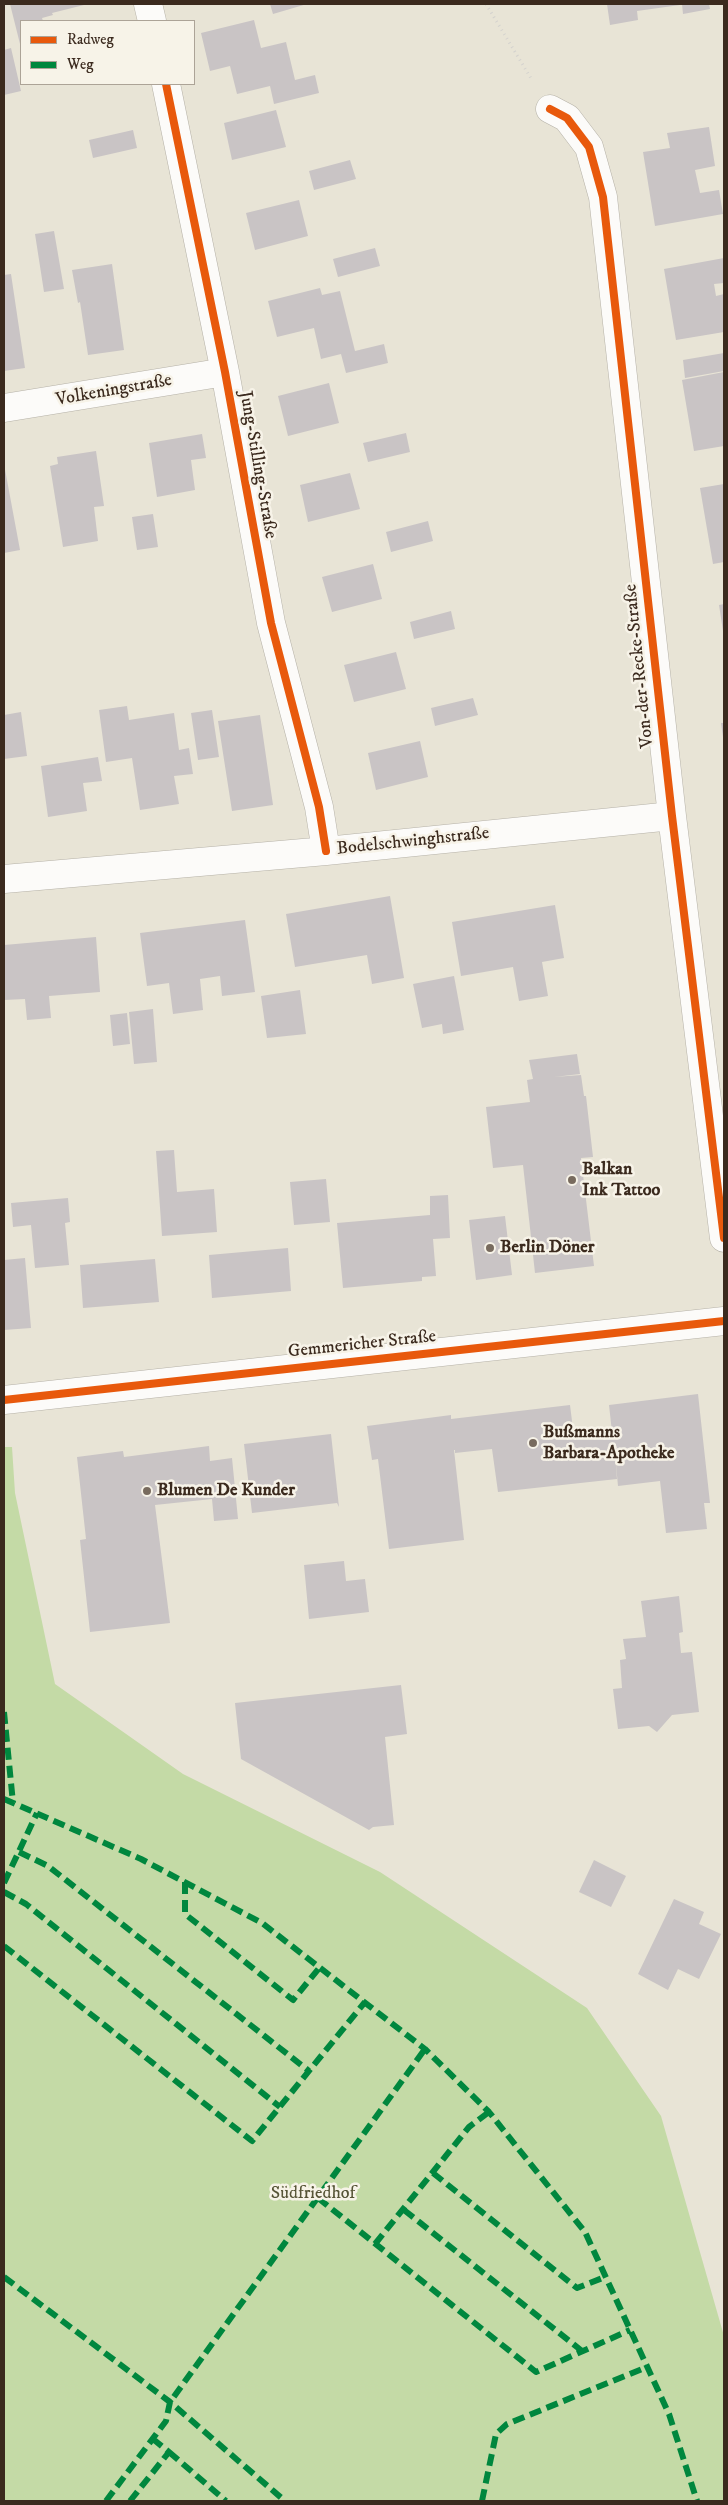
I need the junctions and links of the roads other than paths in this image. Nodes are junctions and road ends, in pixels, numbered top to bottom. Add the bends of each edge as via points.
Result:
1 (148, 4) edge
2 (152, 20) edge
3 (166, 85) edge
4 (550, 109) road end
5 (225, 372) junction
6 (4, 408) edge
7 (672, 816) junction
8 (326, 851) junction
9 (4, 879) edge
10 (724, 1238) edge
11 (724, 1321) edge
12 (4, 1400) edge

1 - 2 street
3 - 5 street, Jung-Stilling-Straße
4 - 7 street, Von-der-Recke-Straße via 567,118 589,147 603,197
5 - 6 street, Volkeningstraße
5 - 8 street, Jung-Stilling-Straße via 271,623 319,807
7 - 8 street, Bodelschwinghstraße
7 - 10 street, Von-der-Recke-Straße
8 - 9 street, Bodelschwinghstraße
11 - 12 street, Gemmericher Straße

